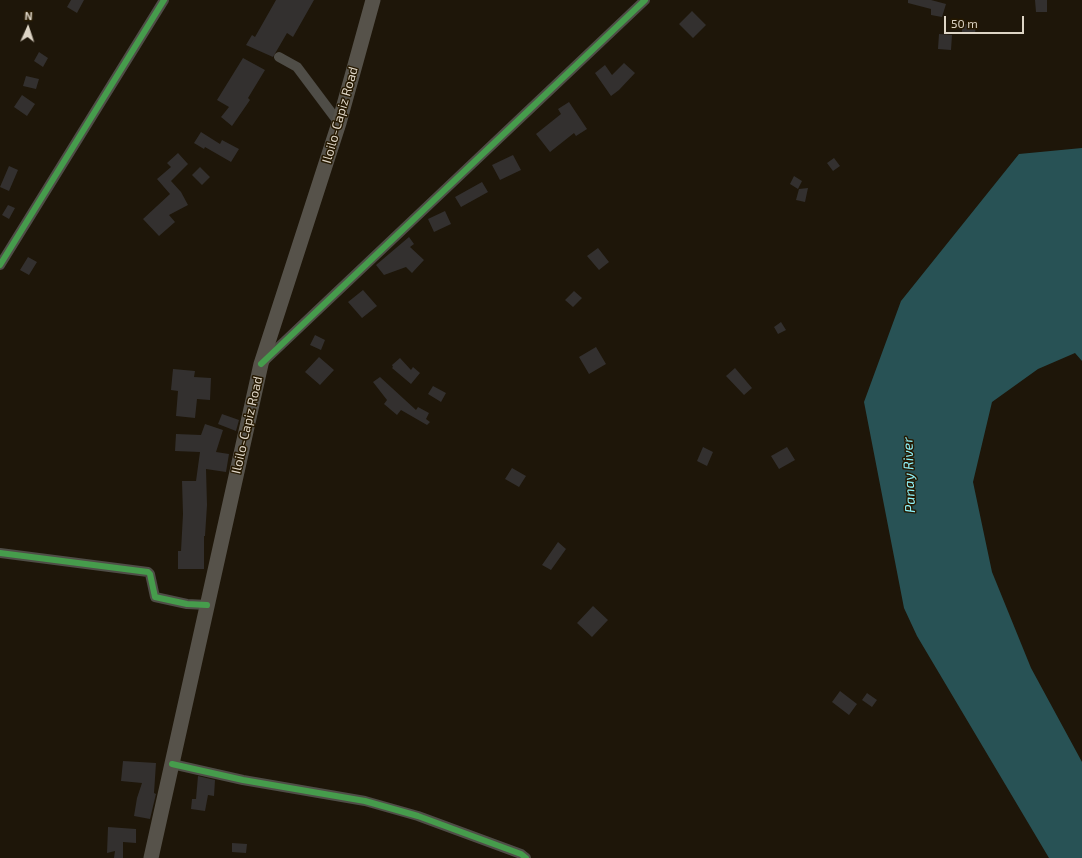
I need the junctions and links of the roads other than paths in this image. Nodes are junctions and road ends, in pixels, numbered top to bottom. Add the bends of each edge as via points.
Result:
1 (164, 0) edge
2 (373, 0) edge
3 (644, 0) edge
4 (279, 57) dead end
5 (339, 123) junction
6 (0, 265) edge
7 (261, 364) junction
8 (0, 553) edge
9 (207, 605) junction
10 (172, 764) junction
11 (151, 858) edge
12 (526, 858) edge

1 - 6 street
2 - 5 highway, Iloilo-Capiz Road
3 - 7 street
4 - 5 street via 297,66
5 - 7 highway, Iloilo-Capiz Road
7 - 9 highway, Iloilo-Capiz Road
8 - 9 street via 148,572 155,597 187,604
9 - 10 highway, Iloilo-Capiz Road
10 - 11 highway, Iloilo-Capiz Road
10 - 12 street via 243,780 365,801 418,816

